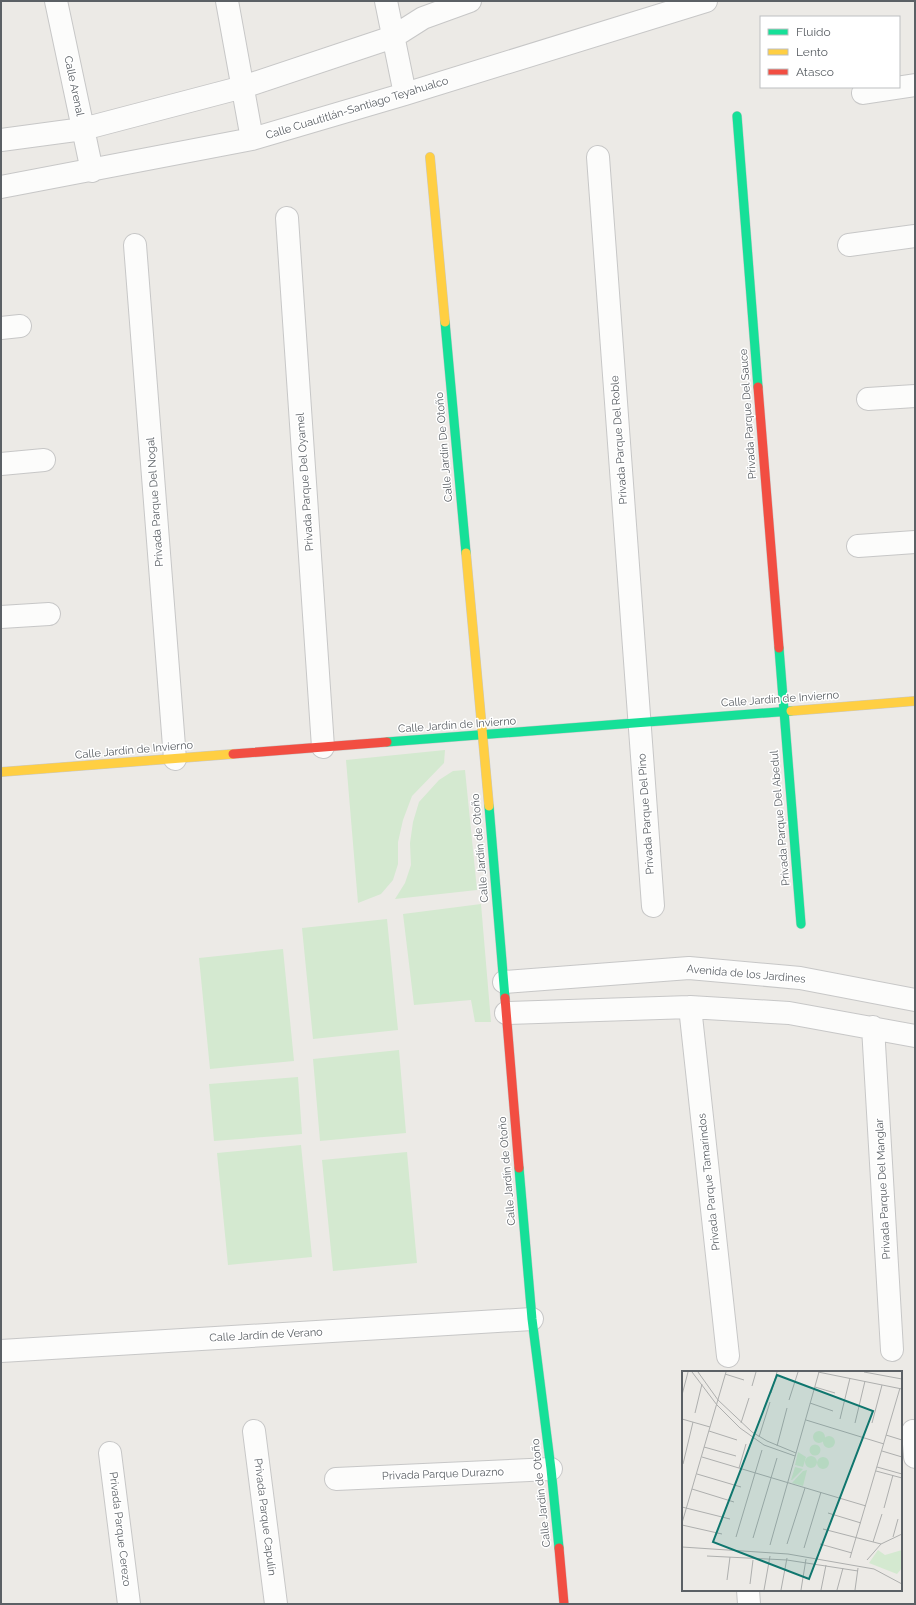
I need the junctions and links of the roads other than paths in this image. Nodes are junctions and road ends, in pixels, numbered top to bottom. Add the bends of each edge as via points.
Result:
1 (56, 1) edge
2 (227, 1) edge
3 (386, 1) edge
4 (470, 1) edge
5 (706, 1) edge
6 (394, 38) junction
7 (915, 86) edge
8 (243, 87) junction
9 (898, 88) edge
10 (900, 88) edge
11 (863, 92) dead end
12 (406, 94) junction
13 (737, 116) dead end
14 (83, 129) junction
15 (252, 139) junction
16 (1, 140) edge
17 (430, 157) dead end
18 (598, 157) dead end
19 (92, 171) junction
20 (1, 187) edge
21 (287, 218) dead end
22 (915, 236) edge
23 (850, 244) dead end
24 (135, 245) dead end
25 (915, 396) edge
26 (868, 399) dead end
27 (44, 460) dead end
28 (1, 464) edge
29 (915, 542) edge
30 (858, 546) dead end
31 (49, 614) dead end
32 (1, 617) edge
33 (915, 701) edge
34 (783, 711) junction
35 (639, 722) junction
36 (483, 735) junction
37 (322, 747) junction
38 (175, 758) junction
39 (1, 772) edge
40 (653, 906) dead end
41 (801, 924) dead end
42 (504, 982) junction
43 (915, 1000) edge
44 (690, 1007) junction
45 (506, 1013) junction
46 (873, 1027) junction
47 (915, 1036) edge
48 (532, 1319) junction
49 (892, 1350) dead end
50 (1, 1351) edge
51 (728, 1356) dead end
52 (254, 1431) dead end
53 (913, 1431) dead end
54 (110, 1453) dead end
55 (915, 1457) edge
56 (551, 1469) junction
57 (336, 1479) dead end
58 (748, 1591) edge
59 (129, 1604) edge
60 (276, 1604) edge
61 (564, 1604) edge
62 (749, 1604) edge

1 - 14 street, Calle Arenal
2 - 8 street
3 - 6 street
4 - 6 street via 423,18
5 - 12 street, Calle Cuautitlán-Santiago Teyahualco
6 - 8 street
6 - 12 street
7 - 10 street
8 - 14 street
8 - 15 street
9 - 11 street
12 - 15 street, Calle Cuautitlán-Santiago Teyahualco
13 - 34 street, Privada Parque Del Sauce
14 - 16 street
14 - 19 street, Calle Arenal
15 - 19 street, Calle Cuautitlán-Santiago Teyahualco
17 - 36 street, Calle Jardín De Otoño
18 - 35 street, Privada Parque Del Roble
19 - 20 street, Calle Cuautitlán-Santiago Teyahualco
21 - 37 street, Privada Parque Del Oyamel
22 - 23 street
24 - 38 street, Privada Parque Del Nogal
25 - 26 street
27 - 28 street
29 - 30 street
31 - 32 street
33 - 34 street, Calle Jardín de Invierno
34 - 35 street, Calle Jardín de Invierno
34 - 41 street, Privada Parque Del Abedul
35 - 36 street, Calle Jardín de Invierno
35 - 40 street, Privada Parque Del Pino
36 - 37 street, Calle Jardín de Invierno
36 - 42 street, Calle Jardín de Otoño
37 - 38 street, Calle Jardín de Invierno
38 - 39 street, Calle Jardín de Invierno
42 - 43 street, Avenida de los Jardines via 689,968 800,978
42 - 45 street, Calle Jardín de Otoño
44 - 45 street
44 - 46 street via 789,1013
44 - 51 street, Privada Parque Tamarindos
45 - 48 street, Calle Jardín de Otoño
46 - 47 street
46 - 49 street, Privada Parque Del Manglar
48 - 50 street, Calle Jardín de Verano
48 - 56 street, Calle Jardín de Otoño
52 - 60 street, Privada Parque Capulín
53 - 55 street
54 - 59 street, Privada Parque Cerezo
56 - 57 street, Privada Parque Durazno
56 - 61 street, Calle Jardín de Otoño
58 - 62 street

